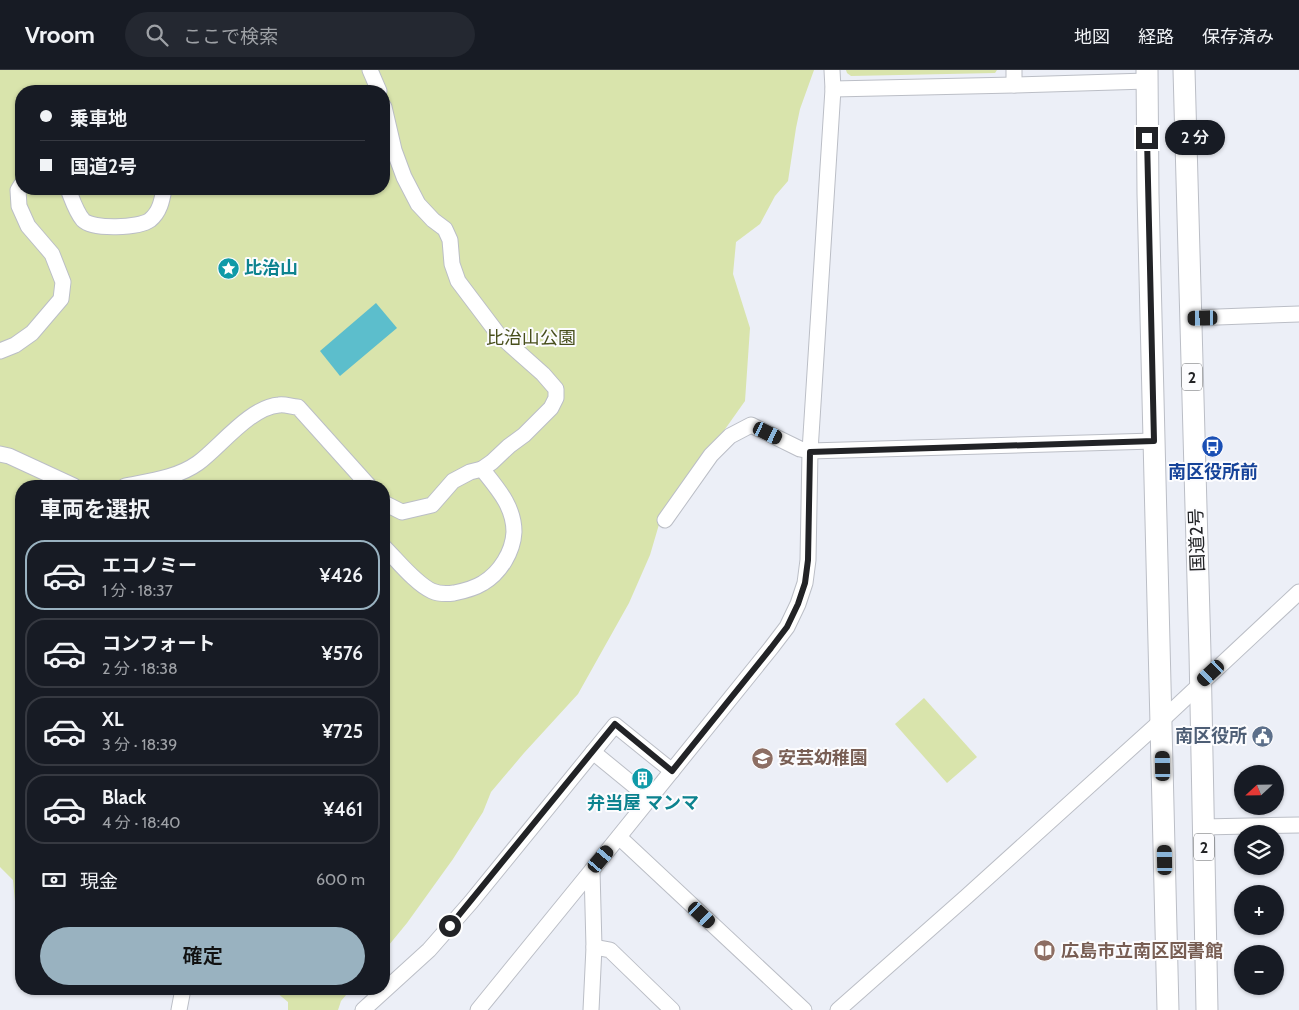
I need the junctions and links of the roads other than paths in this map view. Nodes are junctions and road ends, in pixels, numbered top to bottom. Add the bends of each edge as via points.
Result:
1 (370, 70) edge
2 (832, 70) edge
3 (1184, 70) edge
4 (1147, 75) edge
5 (1014, 78) edge
6 (376, 85) edge
7 (833, 89) junction
8 (390, 152) edge
9 (18, 195) edge
10 (71, 195) edge
11 (163, 195) edge
12 (1299, 314) edge
13 (1191, 318) junction
14 (0, 351) edge
15 (1154, 441) junction
16 (810, 452) junction
17 (0, 454) edge
18 (482, 469) junction
19 (61, 480) edge
20 (156, 480) edge
21 (364, 480) edge
22 (390, 506) edge
23 (665, 520) dead end
24 (390, 553) edge
25 (1299, 592) edge
26 (1200, 683) junction
27 (1162, 720) junction
28 (593, 752) junction
29 (672, 771) junction
30 (643, 793) dead end
31 (1299, 825) edge
32 (1203, 827) junction
33 (619, 837) junction
34 (592, 870) junction
35 (594, 947) junction
36 (390, 985) edge
37 (182, 995) edge
38 (380, 995) edge
39 (179, 1010) edge
40 (363, 1010) edge
41 (478, 1010) edge
42 (591, 1010) edge
43 (672, 1010) edge
44 (804, 1010) edge
45 (838, 1010) edge
46 (1168, 1010) edge
47 (1207, 1010) edge

1 - 6 street
2 - 7 street
3 - 13 highway, 国道2号 / 2
4 - 5 street
4 - 15 highway
5 - 7 street
7 - 16 street
8 - 18 street via 418,204 445,229 458,280 498,334 556,389 551,408
9 - 14 street via 19,206 28,226 52,254 63,282 61,299 32,333
10 - 11 street via 84,221 100,226 139,225 150,220 160,206
12 - 13 street
13 - 26 highway, 国道2号 / 2
15 - 16 street
15 - 27 highway
16 - 23 street via 751,425 730,436 711,455
16 - 29 street via 808,560 798,604 787,627
17 - 19 street
18 - 22 street via 453,481 432,505 402,512
18 - 24 street via 503,494 512,516 514,532 512,547 494,574 465,591 439,593 419,582
20 - 21 street via 171,477 197,464 244,422 279,405 298,407
25 - 26 street
26 - 27 street
26 - 32 highway, 国道2号 / 2
27 - 45 street
27 - 46 highway
28 - 29 street via 615,724
28 - 30 street
28 - 36 street via 471,902 429,950
29 - 33 street
31 - 32 street
32 - 47 highway, 国道2号 / 2
33 - 34 street
33 - 44 street
34 - 35 street
34 - 41 street
35 - 42 street
35 - 43 street via 610,950
37 - 39 street
38 - 40 street

